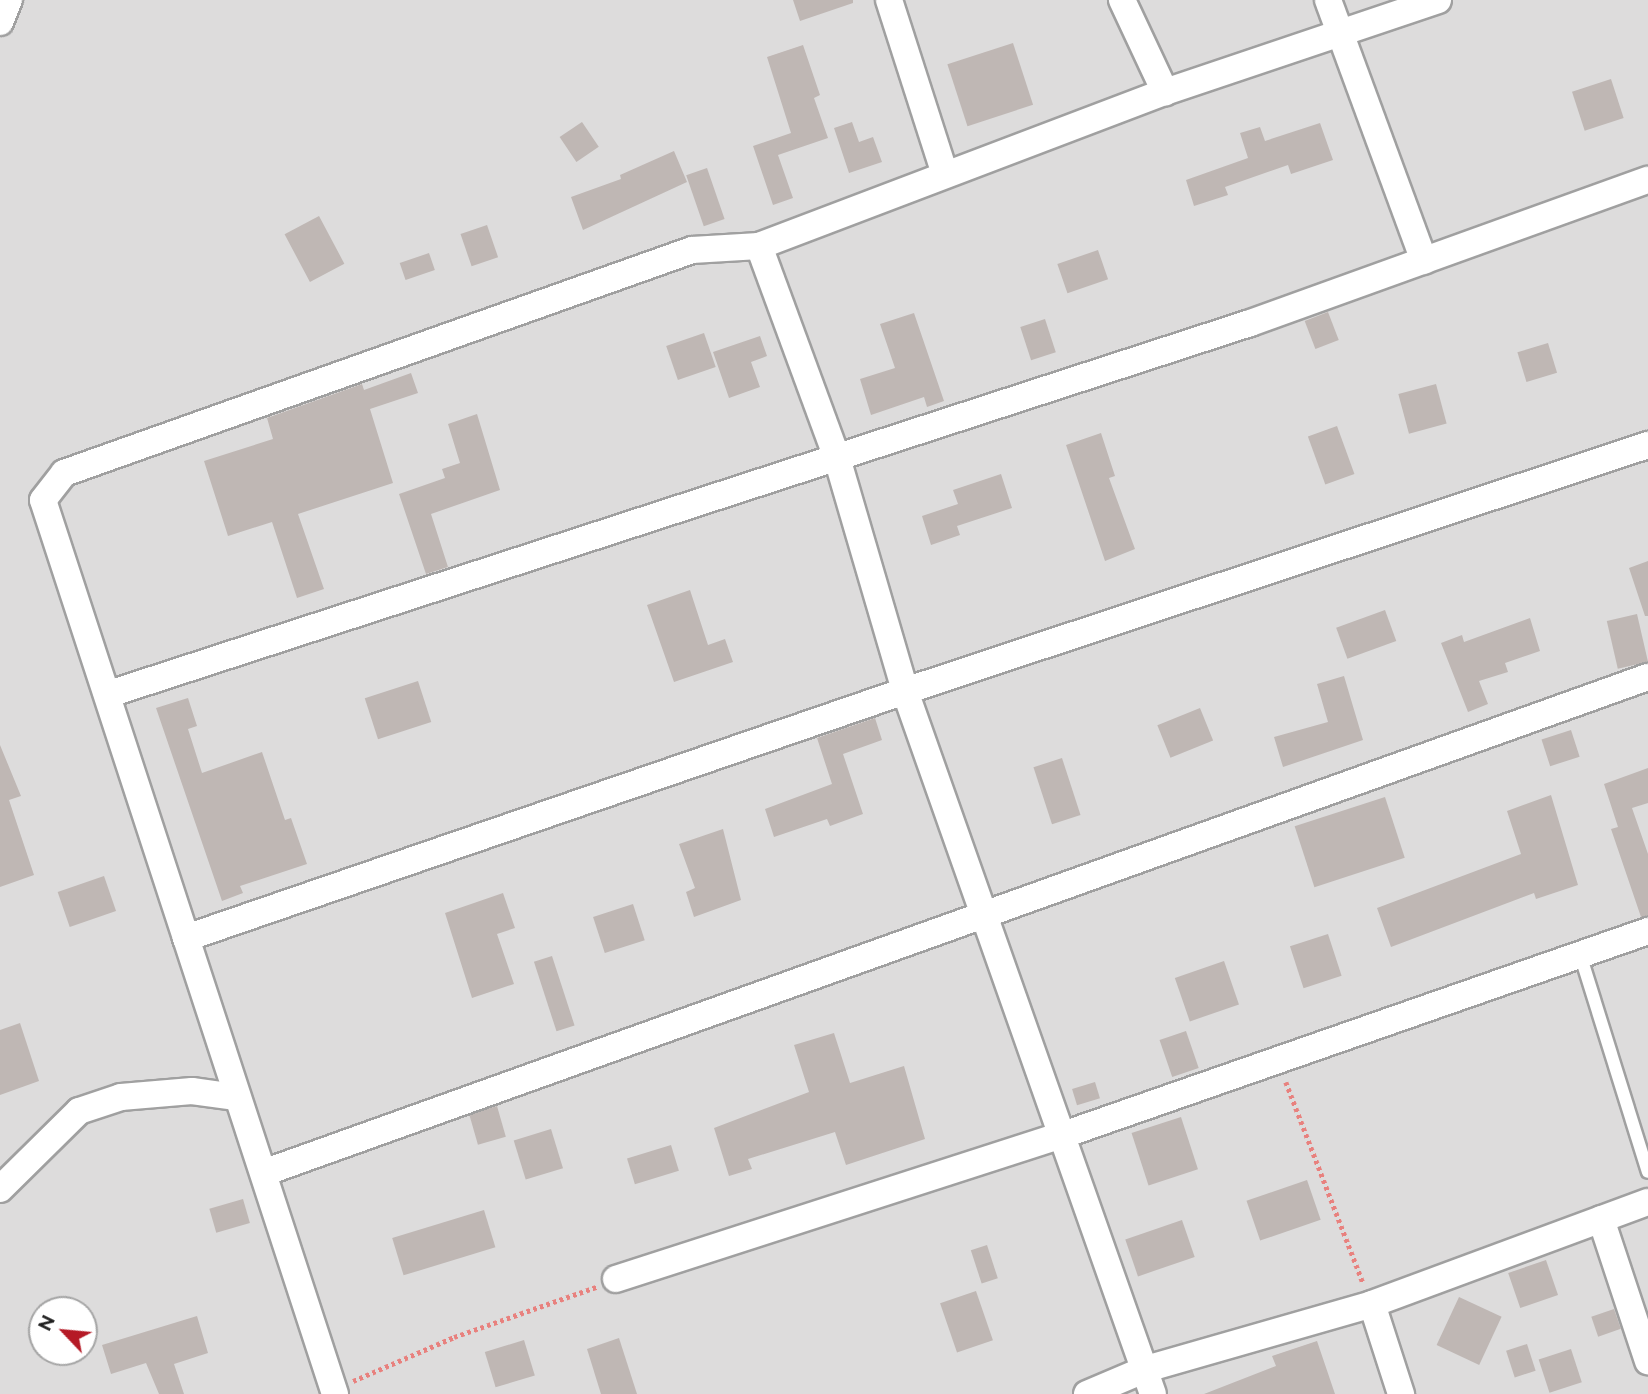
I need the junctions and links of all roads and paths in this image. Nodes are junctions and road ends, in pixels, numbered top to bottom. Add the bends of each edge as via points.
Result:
1 (9, 0) edge
2 (889, 0) edge
3 (1122, 0) edge
4 (1328, 0) edge
5 (1438, 0) edge
6 (0, 22) edge
7 (1339, 30) junction
8 (1165, 92) junction
9 (945, 174) junction
10 (1648, 180) edge
11 (759, 246) junction
12 (1424, 261) junction
13 (1648, 445) edge
14 (837, 458) junction
15 (1648, 677) edge
16 (905, 691) junction
17 (109, 694) junction
18 (983, 915) junction
19 (1648, 931) edge
20 (186, 938) junction
21 (1580, 954) junction
22 (1275, 1059) junction
23 (235, 1097) junction
24 (1063, 1135) junction
25 (266, 1171) junction
26 (1648, 1172) edge
27 (0, 1189) edge
28 (1648, 1202) edge
29 (1601, 1219) junction
30 (616, 1279) joint
31 (1372, 1304) junction
32 (1648, 1361) edge
33 (1146, 1369) junction
34 (334, 1392) edge
35 (1087, 1394) edge
36 (1153, 1394) edge
37 (1401, 1394) edge

1 - 6 street
2 - 9 street
3 - 8 street
4 - 7 street
5 - 7 street
7 - 8 street
7 - 12 street
8 - 9 street
9 - 11 street
10 - 12 street
11 - 14 street
11 - 17 street via 692,250 64,473 43,500
12 - 14 street
13 - 16 street
14 - 16 street
14 - 17 street
15 - 18 street
16 - 18 street
16 - 20 street
17 - 20 street
18 - 24 street
18 - 25 street
19 - 21 street
20 - 23 street
21 - 22 street
21 - 26 lane
22 - 24 street
22 - 31 path via 1305,1124 1325,1193
23 - 25 street
23 - 27 street via 192,1091 121,1097 79,1111
24 - 30 street
24 - 33 street
25 - 34 street
28 - 29 street
29 - 31 street
29 - 32 street
30 - 34 path via 454,1337
31 - 33 street
31 - 37 street
33 - 35 street
33 - 36 street

